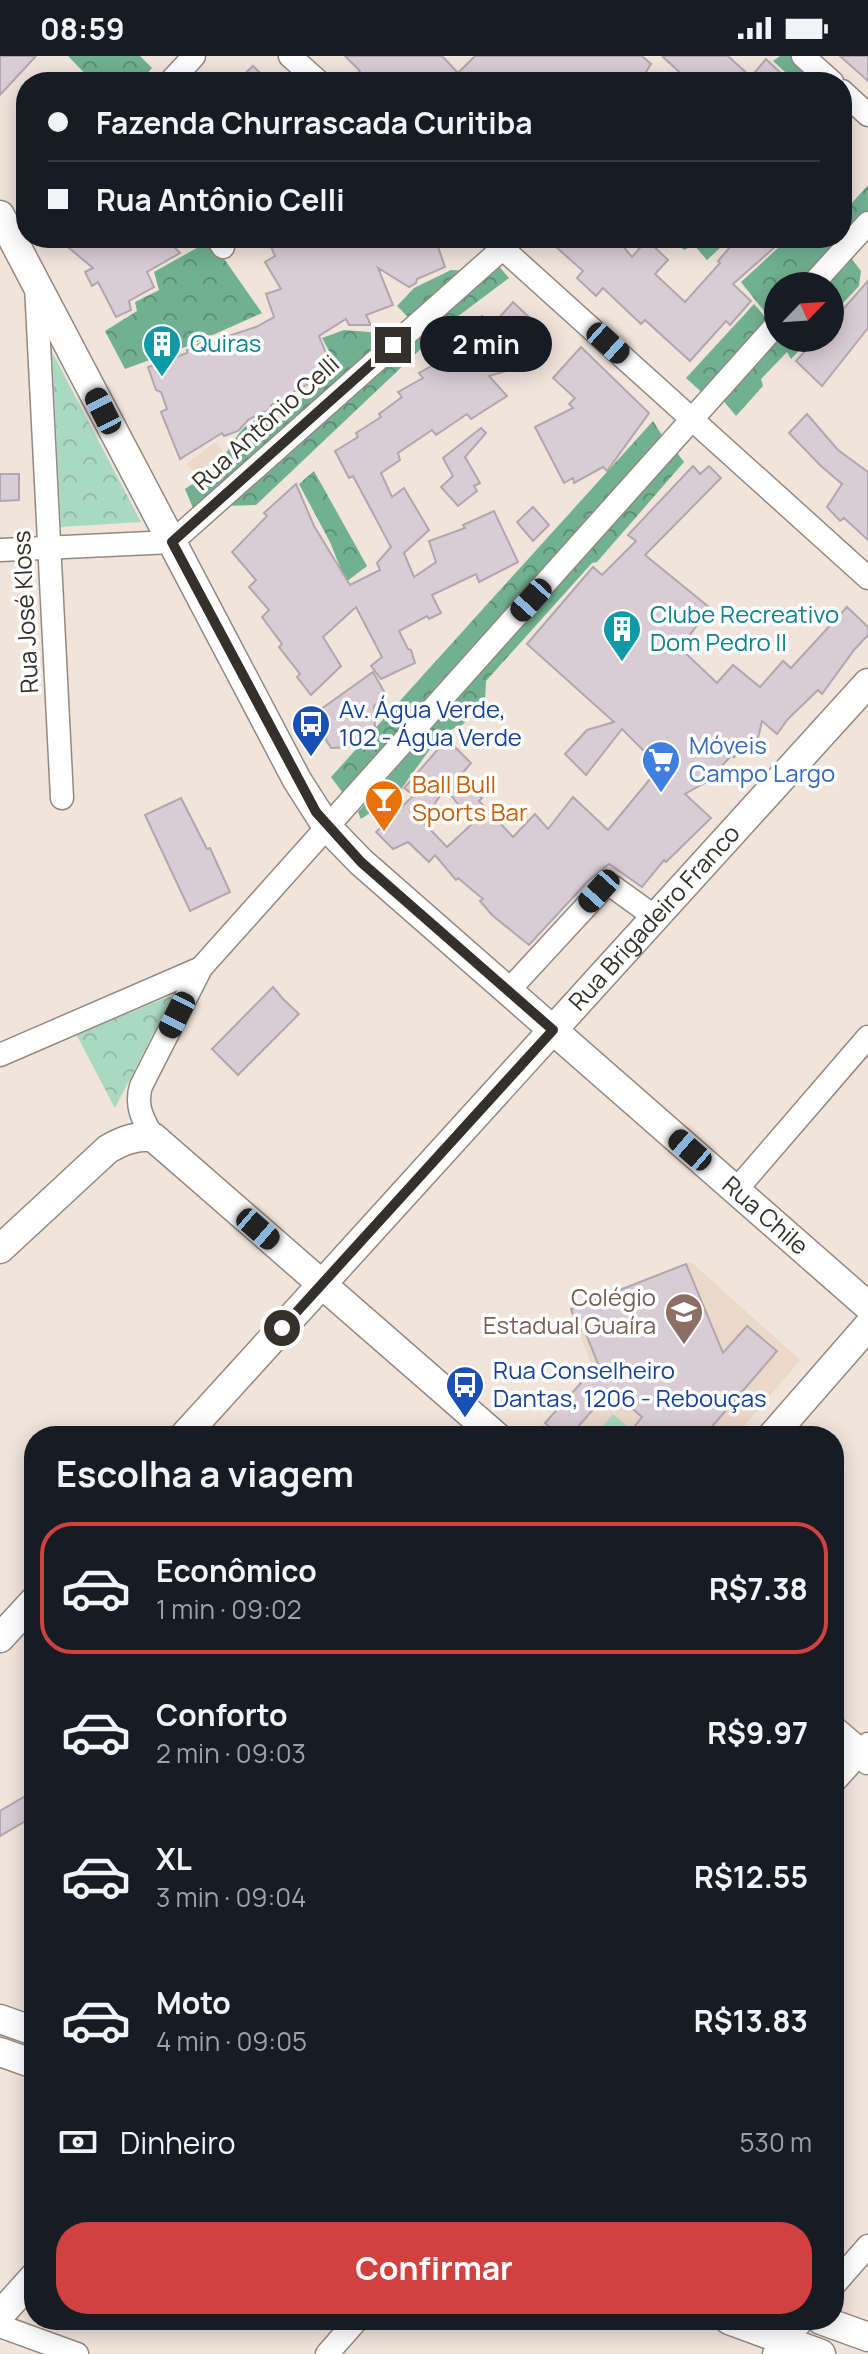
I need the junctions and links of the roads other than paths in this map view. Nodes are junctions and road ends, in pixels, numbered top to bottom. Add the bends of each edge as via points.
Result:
1 (194, 56) edge
2 (290, 56) edge
3 (807, 57) edge
4 (179, 72) edge
5 (308, 72) edge
6 (822, 72) edge
7 (852, 100) edge
8 (868, 115) edge
9 (0, 215) edge
10 (868, 223) edge
11 (16, 234) edge
12 (852, 241) edge
13 (25, 248) edge
14 (492, 248) edge
15 (503, 248) edge
16 (845, 248) edge
17 (824, 272) edge
18 (35, 280) junction
19 (764, 339) edge
20 (692, 419) junction
21 (172, 542) junction
22 (49, 547) junction
23 (0, 550) edge
24 (868, 578) edge
25 (868, 683) edge
26 (62, 798) dead end
27 (327, 827) junction
28 (655, 917) junction
29 (201, 968) junction
30 (508, 991) junction
31 (553, 1030) junction
32 (868, 1037) edge
33 (0, 1055) edge
34 (153, 1137) junction
35 (736, 1190) junction
36 (0, 1249) edge
37 (322, 1284) junction
38 (868, 1306) edge
39 (868, 1326) edge
40 (193, 1426) edge
41 (485, 1426) edge
42 (781, 1426) edge
43 (24, 1612) edge
44 (0, 1638) edge
45 (844, 1738) edge
46 (865, 1753) edge
47 (844, 1773) edge
48 (0, 2019) edge
49 (24, 2027) edge
50 (0, 2052) edge
51 (24, 2060) edge
52 (868, 2246) edge
53 (844, 2274) edge
54 (24, 2288) edge
55 (0, 2315) edge
56 (0, 2326) edge
57 (844, 2328) edge
58 (348, 2330) edge
59 (762, 2330) edge
60 (868, 2337) edge
61 (788, 2338) edge
62 (77, 2354) edge
63 (327, 2354) edge
64 (821, 2354) edge

1 - 4 street
2 - 5 street
3 - 6 street
7 - 8 street
9 - 11 main road, Rua Chile
10 - 12 street
13 - 18 main road, Rua Chile
14 - 21 street, Rua Antônio Celli
15 - 20 street
16 - 17 street
18 - 21 main road, Rua Chile
18 - 22 street, Rua José Kloss
19 - 20 street
20 - 24 street
20 - 27 street
21 - 22 street
21 - 27 main road, Rua Chile
22 - 23 street
22 - 26 street, Rua José Kloss
25 - 28 main road, Rua Brigadeiro Franco
27 - 29 street
27 - 30 main road, Rua Chile
28 - 30 street via 612,886 604,887
28 - 31 main road, Rua Brigadeiro Franco
29 - 33 street
29 - 34 street via 137,1097
30 - 31 main road, Rua Chile
31 - 35 main road, Rua Chile
31 - 37 main road, Rua Brigadeiro Franco
32 - 35 street
34 - 36 main road via 136,1136 108,1149
34 - 37 main road
35 - 38 main road, Rua Chile
37 - 40 main road, Rua Brigadeiro Franco
37 - 41 main road
39 - 42 main road
43 - 44 main road
45 - 46 main road
46 - 47 street
48 - 49 main road
50 - 51 main road
52 - 53 street
54 - 55 main road
56 - 62 street
57 - 60 main road
58 - 63 street
59 - 61 main road
61 - 64 main road

